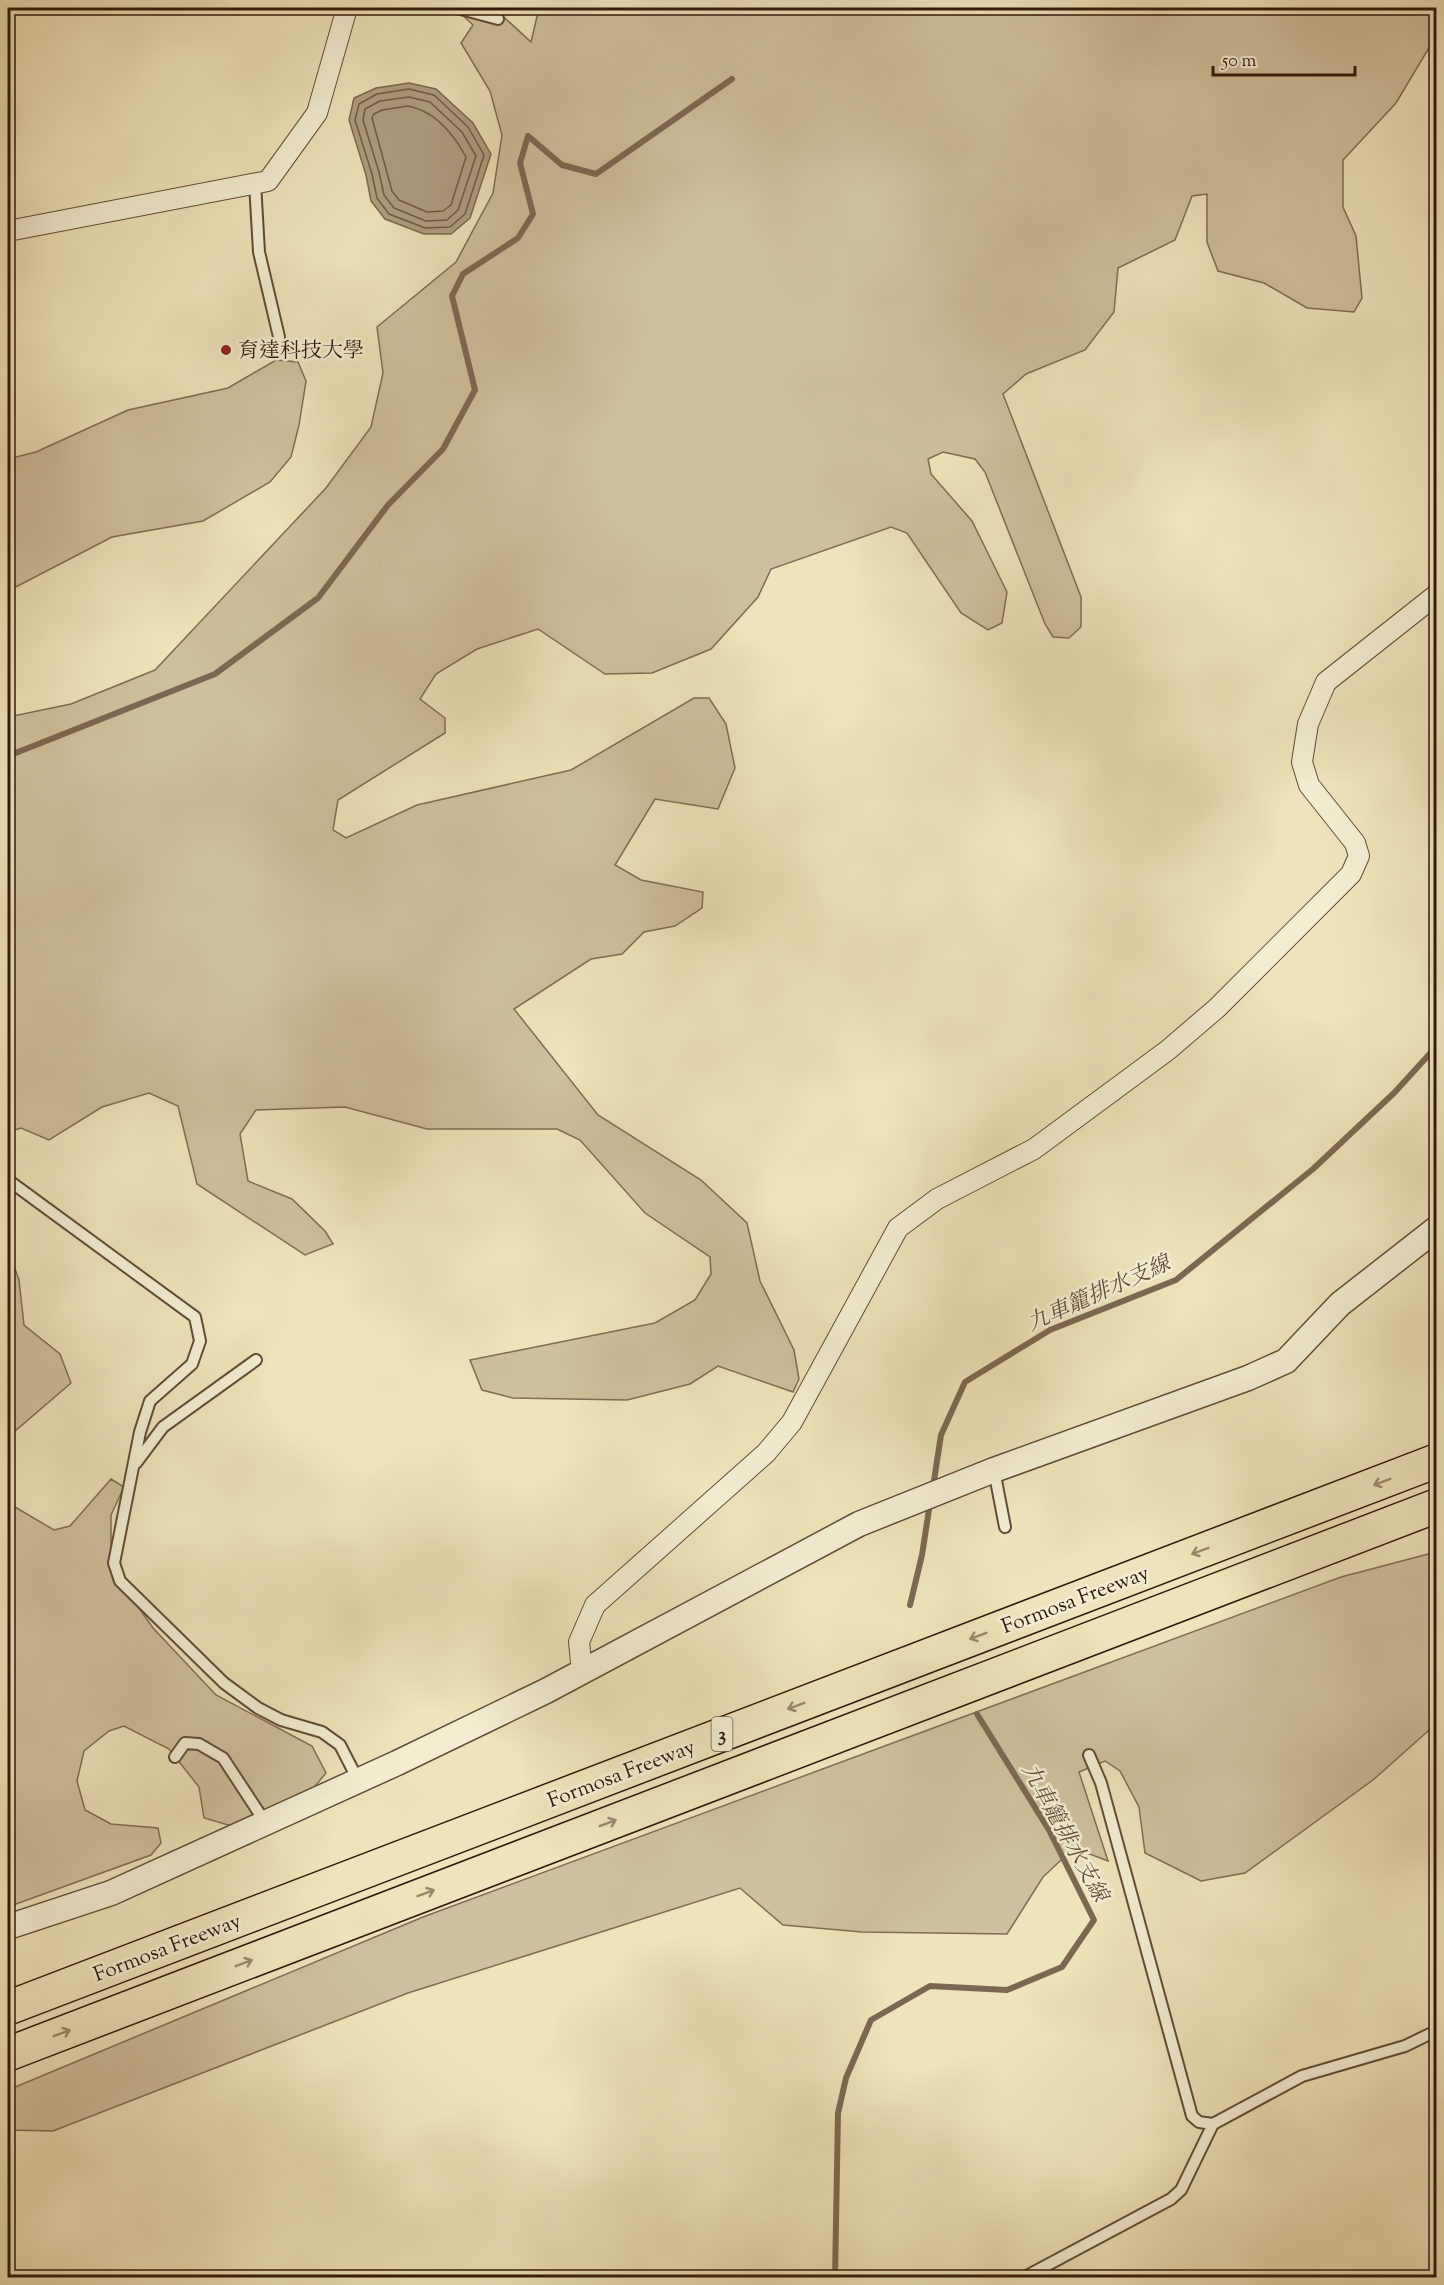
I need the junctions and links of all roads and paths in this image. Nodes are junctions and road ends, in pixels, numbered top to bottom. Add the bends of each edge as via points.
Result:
1 (347, 8) edge
2 (457, 8) edge
3 (498, 19) dead end
4 (255, 183) junction
5 (8, 231) edge
6 (279, 337) dead end
7 (1437, 595) edge
8 (8, 1180) edge
9 (1437, 1229) edge
10 (256, 1360) dead end
11 (1437, 1461) edge
12 (134, 1465) junction
13 (994, 1470) junction
14 (1437, 1506) edge
15 (1005, 1527) dead end
16 (582, 1672) junction
17 (1089, 1755) dead end
18 (175, 1756) dead end
19 (358, 1781) junction
20 (266, 1823) junction
21 (8, 1927) edge
22 (8, 2008) edge
23 (1437, 2031) edge
24 (8, 2054) edge
25 (1213, 2124) junction
26 (1023, 2277) edge

1 - 4 street via 317,113 268,181
2 - 3 lane
4 - 5 street
4 - 6 lane via 259,252
7 - 16 street via 1326,682 1308,724 1302,762 1309,785 1355,843 1359,856 1351,874 1217,1008 1168,1050 1034,1149 937,1199 898,1228 792,1422 766,1453 595,1605 579,1642
8 - 12 lane via 195,1317 200,1341 192,1364 150,1401
9 - 13 street via 1340,1304 1287,1361
10 - 12 lane via 164,1427
11 -> 22 highway, Formosa Freeway / 3
12 - 19 lane via 114,1563 120,1581 224,1683 249,1702 281,1720 322,1732 340,1745
13 - 15 lane
13 - 16 street via 859,1524
24 -> 14 highway, Formosa Freeway / 3
16 - 19 street
17 - 25 lane via 1101,1783 1191,2116 1198,2122
18 - 20 lane via 185,1743 199,1744 223,1758
19 - 20 street
20 - 21 street via 111,1893
23 - 25 lane via 1405,2046 1302,2076
25 - 26 lane via 1181,2190 1171,2199

